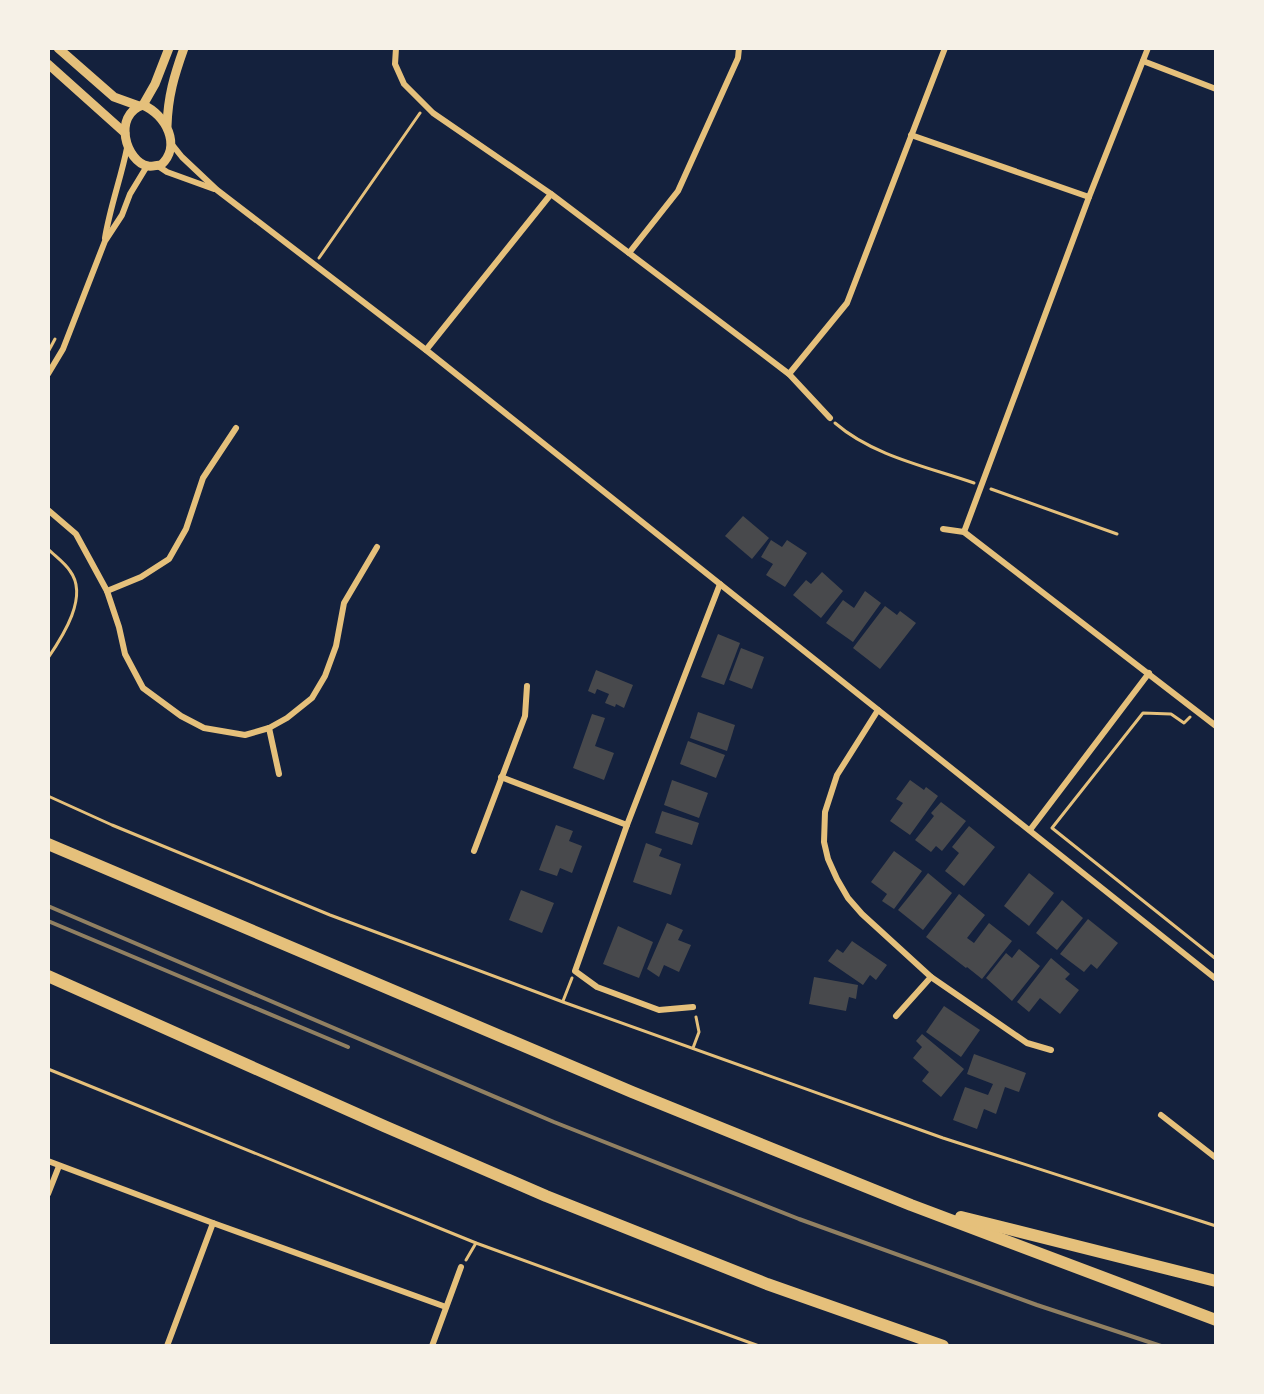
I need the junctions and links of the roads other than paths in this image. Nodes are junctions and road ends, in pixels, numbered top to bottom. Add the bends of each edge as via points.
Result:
1 (58, 48) edge
2 (169, 48) edge
3 (184, 48) edge
4 (396, 48) edge
5 (739, 48) edge
6 (945, 48) edge
7 (1148, 48) edge
8 (1143, 61) junction
9 (48, 64) edge
10 (1216, 89) edge
11 (141, 106) junction
12 (167, 127) junction
13 (125, 133) junction
14 (911, 135) junction
15 (170, 142) junction
16 (128, 144) junction
17 (152, 166) junction
18 (217, 190) junction
19 (551, 194) junction
20 (1089, 197) junction
21 (105, 241) junction
22 (629, 253) junction
23 (426, 350) junction
24 (48, 374) edge
25 (789, 374) junction
26 (830, 418) road end
27 (236, 428) dead end
28 (48, 510) edge
29 (943, 529) dead end
30 (964, 532) junction
31 (377, 547) dead end
32 (720, 584) junction
33 (107, 591) junction
34 (1149, 673) junction
35 (527, 686) dead end
36 (878, 710) junction
37 (1216, 726) edge
38 (269, 728) junction
39 (279, 774) dead end
40 (501, 777) junction
41 (627, 825) junction
42 (1030, 830) junction
43 (48, 844) edge
44 (474, 851) dead end
45 (48, 976) edge
46 (931, 977) junction
47 (1216, 979) edge
48 (692, 1008) road end
49 (896, 1016) dead end
50 (1051, 1050) dead end
51 (1161, 1115) dead end
52 (1216, 1158) edge
53 (48, 1161) edge
54 (59, 1166) junction
55 (48, 1194) edge
56 (911, 1205) junction
57 (213, 1223) junction
58 (461, 1267) road end
59 (1216, 1281) edge
60 (446, 1307) junction
61 (1216, 1320) edge
62 (167, 1346) edge
63 (432, 1346) edge
64 (943, 1346) edge

1 - 11 main road via 114,97
2 - 11 main road
3 - 12 main road via 171,82
4 - 19 street via 395,64 404,84 426,107
5 - 22 street via 678,191
6 - 14 street
7 - 8 street
8 - 10 street
8 - 20 street
9 - 13 main road
11 - 12 main road
11 - 13 main road via 127,116
12 - 15 main road
13 - 16 main road
14 - 20 street
14 - 25 street via 847,303
15 - 17 main road via 168,158
15 - 18 street
16 - 17 main road via 136,158
16 - 21 street
17 - 18 street
17 - 21 street
18 - 23 street
19 - 22 street
19 - 23 street
20 - 30 street
21 - 24 street
22 - 25 street
23 - 32 street
25 - 26 street
27 - 33 street via 203,478 186,529 169,559
28 - 33 street via 76,534
29 - 30 street
30 - 34 street
31 - 38 street via 344,603 336,646 312,698
32 - 36 street
32 - 41 street
33 - 38 street via 125,654 143,688 204,728 245,735
34 - 37 street
34 - 42 street
35 - 40 street via 525,716
36 - 42 street
36 - 46 street via 831,791 824,826 828,859 848,898
38 - 39 street
40 - 41 street
40 - 44 street
41 - 48 street via 575,971 597,987 659,1010
42 - 47 street
43 - 56 highway
45 - 64 highway via 546,1196 767,1284
46 - 49 street
46 - 50 street via 1027,1043
51 - 52 street
53 - 54 street
54 - 55 street
54 - 57 street
56 - 59 highway
56 - 61 highway
57 - 60 street
57 - 62 street
58 - 60 street
60 - 63 street

